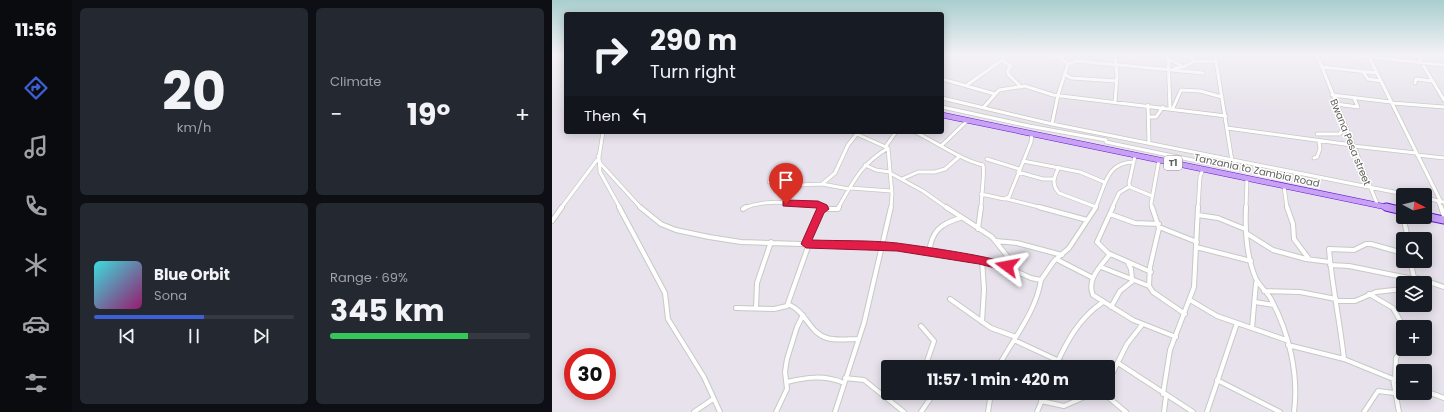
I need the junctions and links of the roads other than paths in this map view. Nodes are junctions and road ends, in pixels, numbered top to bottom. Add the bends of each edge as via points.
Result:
1 (982, 74) edge
2 (1008, 74) edge
3 (1064, 74) joint
4 (1116, 74) edge
5 (1170, 74) edge
6 (1218, 74) edge
7 (1325, 74) edge
8 (1364, 74) edge
9 (1378, 74) edge
10 (1428, 74) edge
11 (944, 79) edge
12 (1116, 81) junction
13 (1381, 81) junction
14 (1432, 81) junction
15 (1415, 84) dead end
16 (967, 85) junction
17 (1021, 87) junction
18 (995, 94) junction
19 (1058, 95) junction
20 (1332, 95) junction
21 (1222, 97) junction
22 (944, 98) edge
23 (1354, 98) junction
24 (1444, 100) edge
25 (1115, 102) junction
26 (1391, 102) junction
27 (1336, 104) junction
28 (1148, 105) junction
29 (944, 106) edge
30 (1163, 107) junction
31 (1444, 107) edge
32 (983, 108) junction
33 (1172, 108) junction
34 (944, 115) edge
35 (1226, 116) junction
36 (1149, 117) junction
37 (968, 121) junction
38 (1052, 124) junction
39 (1227, 128) junction
40 (1346, 128) junction
41 (603, 134) edge
42 (895, 134) edge
43 (919, 134) edge
44 (1032, 134) junction
45 (1106, 134) junction
46 (1317, 134) dead end
47 (856, 135) joint
48 (1106, 141) junction
49 (1319, 141) junction
50 (1149, 143) junction
51 (942, 145) junction
52 (1353, 146) junction
53 (887, 147) junction
54 (1108, 150) junction
55 (1417, 154) junction
56 (960, 156) junction
57 (1135, 156) junction
58 (598, 158) junction
59 (1314, 158) dead end
60 (1444, 158) edge
61 (987, 159) dead end
62 (1159, 160) junction
63 (1227, 160) junction
64 (1023, 161) junction
65 (1232, 161) junction
66 (1134, 162) junction
67 (865, 165) junction
68 (1058, 167) junction
69 (1226, 167) junction
70 (1203, 169) junction
71 (1018, 170) junction
72 (890, 173) junction
73 (1226, 174) junction
74 (1247, 178) junction
75 (902, 179) junction
76 (1053, 179) junction
77 (769, 182) dead end
78 (1104, 182) junction
79 (822, 184) junction
80 (1130, 186) junction
81 (1284, 186) junction
82 (1370, 187) junction
83 (850, 189) junction
84 (891, 191) junction
85 (1396, 192) edge
86 (981, 194) junction
87 (1152, 196) junction
88 (1007, 199) junction
89 (1441, 202) edge
90 (1378, 206) junction
91 (1096, 207) junction
92 (743, 209) dead end
93 (824, 209) junction
94 (1396, 210) edge
95 (1110, 214) junction
96 (1198, 215) junction
97 (1444, 216) edge
98 (1432, 217) edge
99 (960, 218) junction
100 (1088, 220) junction
101 (1444, 220) edge
102 (552, 221) edge
103 (1159, 226) junction
104 (978, 229) junction
105 (1246, 231) junction
106 (996, 241) junction
107 (771, 242) junction
108 (807, 244) junction
109 (1197, 244) junction
110 (882, 246) junction
111 (1396, 251) edge
112 (929, 252) junction
113 (1110, 254) junction
114 (1062, 255) junction
115 (1056, 259) junction
116 (1309, 259) junction
117 (982, 260) junction
118 (1127, 262) junction
119 (1251, 262) junction
120 (1330, 263) junction
121 (1007, 266) junction
122 (1101, 267) junction
123 (1150, 272) junction
124 (1398, 276) edge
125 (1093, 278) junction
126 (1133, 279) junction
127 (1041, 280) junction
128 (1256, 281) junction
129 (1432, 284) edge
130 (1149, 286) junction
131 (1444, 287) edge
132 (1396, 289) edge
133 (1264, 291) junction
134 (1369, 294) junction
135 (950, 299) dead end
136 (1190, 300) junction
137 (1336, 300) junction
138 (1103, 302) junction
139 (1255, 302) junction
140 (788, 304) junction
141 (1274, 305) junction
142 (736, 308) dead end
143 (756, 308) junction
144 (1111, 308) junction
145 (1185, 314) junction
146 (803, 315) junction
147 (982, 322) junction
148 (1236, 323) junction
149 (1142, 325) junction
150 (921, 326) dead end
151 (1252, 328) junction
152 (1176, 337) junction
153 (1015, 339) junction
154 (858, 340) junction
155 (1286, 340) junction
156 (1288, 346) junction
157 (1344, 359) junction
158 (927, 360) edge
159 (1002, 360) edge
160 (1058, 360) joint
161 (1118, 362) junction
162 (1115, 368) edge
163 (1394, 379) junction
164 (844, 380) junction
165 (1217, 380) junction
166 (787, 382) junction
167 (1394, 393) junction
168 (1432, 394) edge
169 (1165, 395) junction
170 (1444, 398) edge
171 (713, 399) junction
172 (990, 400) edge
173 (1078, 400) edge
174 (1111, 400) edge
175 (929, 401) edge
176 (1042, 401) joint
177 (1064, 411) edge
178 (694, 412) edge
179 (720, 412) edge
180 (776, 412) edge
181 (835, 412) edge
182 (904, 412) edge
183 (921, 412) edge
184 (988, 412) edge
185 (1037, 412) edge
186 (1126, 412) edge
187 (1164, 412) edge
188 (1193, 412) edge
189 (1206, 412) edge
190 (1280, 412) edge
191 (1294, 412) edge
192 (1364, 412) edge
193 (1399, 412) edge

1 - 16 street
2 - 17 street
3 - 12 street via 1071,78
3 - 19 street
4 - 12 street
5 - 33 street
6 - 21 street
7 - 20 street, Bwana Pesa street
8 - 13 street via 1366,78
9 - 13 street
10 - 14 street
11 - 16 street
12 - 25 street
13 - 26 street
14 - 15 street via 1416,80
14 - 24 street
16 - 18 street
17 - 18 street via 999,90
17 - 19 street
18 - 32 street
19 - 25 street
19 - 38 street
20 - 23 street
20 - 27 street, Bwana Pesa street
21 - 33 street via 1200,91 1181,90
21 - 35 street
22 - 32 street
23 - 26 street
23 - 27 street via 1358,107
25 - 28 street
26 - 31 street
26 - 55 street
27 - 40 street, Bwana Pesa street
28 - 30 street
28 - 36 street
29 - 48 street
30 - 33 street
30 - 36 street via 1156,117
32 - 38 street
33 - 35 street
34 - 37 highway, Tanzania to Zambia Road / T1
35 - 39 street
36 - 50 street
37 - 44 highway, Tanzania to Zambia Road / T1
37 - 51 street
38 - 45 street
39 - 49 street
39 - 65 street
40 - 46 street via 1342,129 1340,134
40 - 52 street, Bwana Pesa street
41 - 58 street
42 - 53 street
43 - 51 street
44 - 54 highway, Tanzania to Zambia Road / T1
44 - 64 street
45 - 48 street
45 - 50 street
47 - 53 street
47 - 79 street via 848,145 836,173
48 - 54 street
48 - 69 street
49 - 52 street
49 - 59 street via 1320,152
50 - 63 street
51 - 56 street
52 - 55 street
52 - 82 street, Bwana Pesa street
53 - 67 street
53 - 72 street
54 - 57 highway, Tanzania to Zambia Road / T1
55 - 60 street
55 - 89 street
56 - 75 street via 945,169 918,172
56 - 86 street via 970,162 984,165
57 - 62 highway, Tanzania to Zambia Road / T1
57 - 66 street
58 - 102 street
58 - 107 street via 624,191 649,216 661,224 709,237 741,242
58 - 171 street via 600,172 609,192 665,293 668,318 694,359
61 - 71 street
62 - 70 highway, Tanzania to Zambia Road / T1
62 - 87 street
63 - 65 street
63 - 69 street
64 - 68 street
64 - 71 street
65 - 82 street
66 - 78 street via 1119,163
66 - 80 street
67 - 72 street
67 - 83 street
68 - 76 street
68 - 78 street via 1080,172
69 - 73 street
70 - 73 highway, Tanzania to Zambia Road / T1
70 - 96 street via 1200,177
71 - 76 street via 1043,179
71 - 88 street
72 - 75 street
72 - 84 street
73 - 74 highway, Tanzania to Zambia Road / T1
74 - 81 highway, Tanzania to Zambia Road / T1
74 - 105 street
75 - 99 street
76 - 91 street via 1055,190 1059,194
77 - 79 street
78 - 91 street
79 - 83 street
80 - 87 street
80 - 95 street via 1119,193
81 - 90 highway, Tanzania to Zambia Road / T1
81 - 116 street via 1294,239
82 - 85 street
82 - 90 street, Bwana Pesa street
83 - 84 street
83 - 93 street via 838,209
84 - 110 street via 890,216
86 - 88 street
86 - 104 street
87 - 103 street via 1152,210
88 - 100 street
89 - 97 street
90 - 94 highway, Tanzania to Zambia Road / T1
91 - 100 street
92 - 93 street via 764,201 818,205
93 - 108 street via 821,209
95 - 103 street via 1136,223
95 - 113 street via 1097,242
96 - 105 street via 1218,218
96 - 109 street
98 - 101 highway
99 - 104 street
99 - 112 street via 934,230
100 - 114 street
103 - 109 street
103 - 123 street
104 - 106 street
105 - 116 street via 1273,250
105 - 119 street
106 - 114 street via 1017,243
106 - 121 street via 1008,257
107 - 108 street
107 - 143 street via 756,286
108 - 110 street
108 - 140 street
109 - 119 street
109 - 136 street via 1194,287
110 - 112 street
110 - 154 street
111 - 120 street via 1371,244 1354,250 1332,248 1329,249
112 - 117 street
113 - 118 street
113 - 122 street
114 - 115 street
115 - 125 street
115 - 127 street
116 - 120 street
117 - 121 street
117 - 147 street
118 - 123 street
118 - 126 street
119 - 128 street
120 - 124 street
120 - 137 street
121 - 127 street via 1027,277
122 - 125 street
122 - 126 street
123 - 130 street
125 - 138 street via 1090,291
126 - 130 street
126 - 144 street via 1120,291
127 - 153 street via 1039,294
128 - 133 street
128 - 139 street
129 - 131 street
130 - 145 street via 1153,292
132 - 134 street
133 - 137 street via 1297,290
133 - 141 street
134 - 137 street via 1355,301
134 - 163 street via 1392,308 1401,322 1402,348 1396,358
135 - 147 street
136 - 145 street
136 - 148 street via 1217,316
137 - 157 street
138 - 144 street
138 - 160 street via 1083,318 1068,338
139 - 141 street
139 - 151 street
140 - 143 street via 783,308
140 - 146 street via 800,309
141 - 155 street via 1281,319
142 - 143 street
144 - 149 street
145 - 152 street
146 - 154 street via 820,336 826,339
146 - 166 street via 796,327 787,359
147 - 153 street
148 - 151 street
148 - 165 street
149 - 152 street
149 - 161 street via 1127,344
150 - 158 street via 934,341
151 - 155 street
152 - 169 street via 1167,365
153 - 159 street
153 - 160 street
154 - 164 street
155 - 156 street
156 - 157 street
156 - 191 street via 1294,371
157 - 163 street
161 - 162 street
161 - 169 street
163 - 167 street
164 - 166 street via 816,376
164 - 181 street
164 - 182 street via 864,380
165 - 189 street
165 - 190 street
166 - 180 street via 786,393
167 - 192 street via 1378,392
167 - 193 street
168 - 170 street
169 - 187 street
169 - 188 street
171 - 178 street
171 - 179 street
172 - 184 street
173 - 177 street
174 - 186 street
175 - 183 street
176 - 177 street via 1053,409
176 - 185 street

